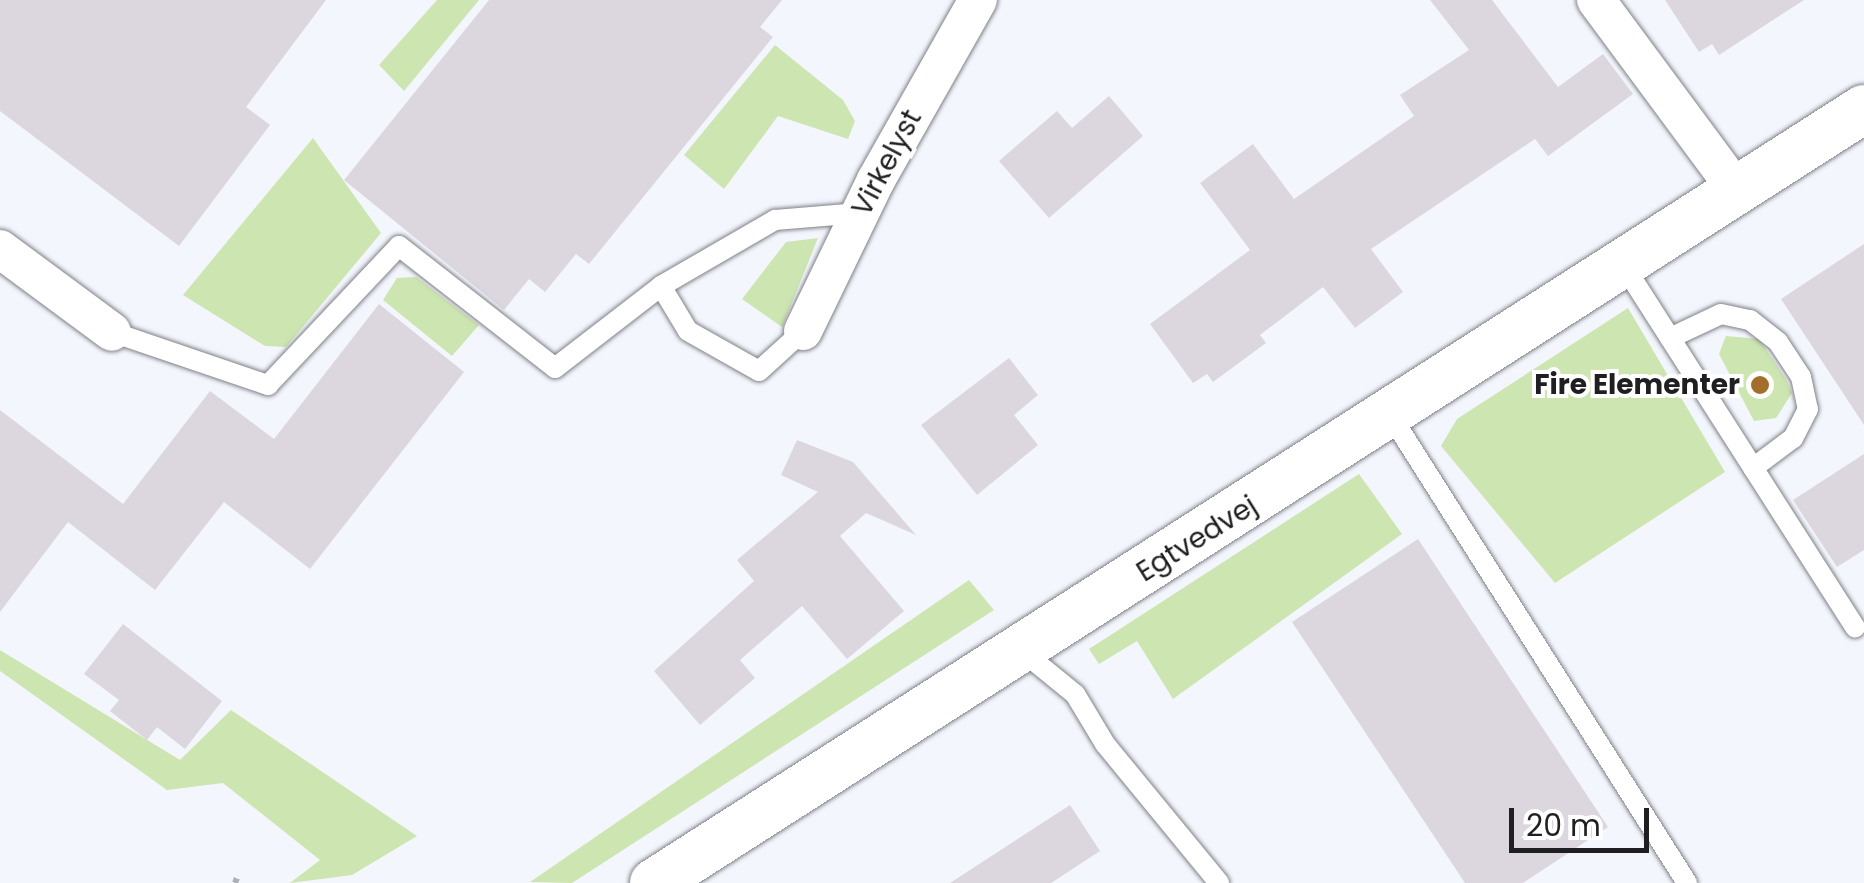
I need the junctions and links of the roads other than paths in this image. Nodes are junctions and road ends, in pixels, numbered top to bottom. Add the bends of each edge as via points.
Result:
1 (978, 0) edge
2 (1596, 0) edge
3 (1864, 110) edge
4 (1738, 192) junction
5 (860, 213) junction
6 (0, 250) edge
7 (1624, 266) junction
8 (660, 286) junction
9 (804, 331) joint
10 (112, 332) joint
11 (1670, 338) junction
12 (1391, 416) junction
13 (1753, 468) junction
14 (1861, 630) edge
15 (1022, 650) junction
16 (654, 883) edge
17 (1219, 883) edge
18 (1687, 883) edge

1 - 5 street, Virkelyst
2 - 4 street
3 - 4 street, Egtvedvej
4 - 7 street, Egtvedvej
5 - 8 lane via 775,220
5 - 9 street, Virkelyst
6 - 10 street
7 - 11 lane
7 - 12 street, Egtvedvej
8 - 9 lane via 688,331 759,372
8 - 10 lane via 556,368 399,246 268,385
11 - 13 lane
11 - 13 lane via 1721,314 1750,320 1778,342 1801,378 1808,410 1793,438
12 - 15 street, Egtvedvej
12 - 18 lane
13 - 14 lane
15 - 16 street, Egtvedvej
15 - 17 lane via 1075,694 1105,744

